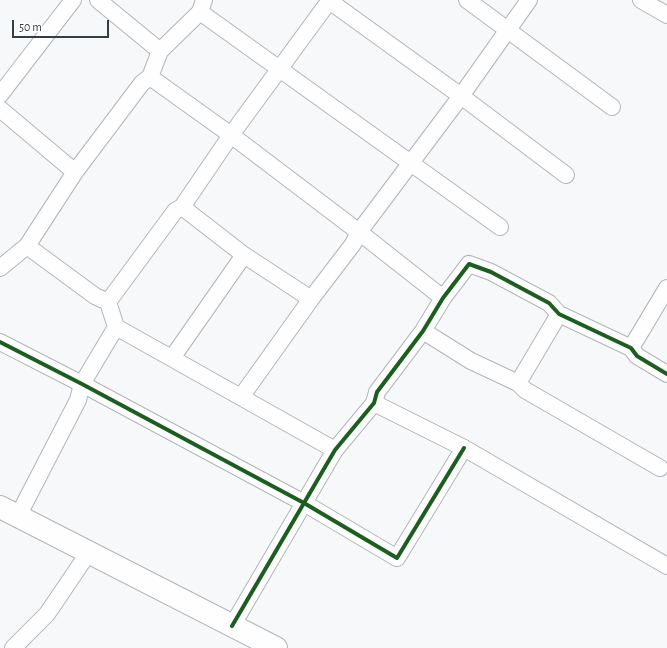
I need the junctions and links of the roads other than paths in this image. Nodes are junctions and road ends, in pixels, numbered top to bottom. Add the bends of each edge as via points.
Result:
1 (73, 0) edge
2 (98, 0) edge
3 (330, 0) edge
4 (467, 0) edge
5 (529, 0) edge
6 (643, 1) edge
7 (202, 6) edge
8 (667, 15) edge
9 (507, 29) junction
10 (160, 51) junction
11 (280, 68) junction
12 (150, 77) junction
13 (0, 95) edge
14 (461, 96) junction
15 (612, 107) dead end
16 (0, 109) edge
17 (231, 135) junction
18 (411, 163) junction
19 (75, 172) junction
20 (566, 175) dead end
21 (182, 207) junction
22 (500, 227) dead end
23 (359, 232) junction
24 (27, 246) junction
25 (244, 255) junction
26 (0, 268) edge
27 (667, 288) edge
28 (443, 298) junction
29 (311, 299) junction
30 (108, 302) junction
31 (559, 314) junction
32 (116, 327) junction
33 (424, 331) junction
34 (0, 342) edge
35 (631, 348) junction
36 (172, 358) junction
37 (667, 374) edge
38 (518, 383) junction
39 (82, 384) junction
40 (241, 397) junction
41 (374, 403) junction
42 (464, 448) junction
43 (335, 450) junction
44 (660, 468) dead end
45 (304, 503) junction
46 (9, 511) edge
47 (89, 552) junction
48 (667, 566) edge
49 (232, 626) junction
50 (13, 648) edge
51 (276, 648) edge

1 - 13 street
2 - 10 street
3 - 11 street
3 - 14 street
4 - 9 street
5 - 9 street
6 - 8 street
7 - 10 street
7 - 11 street
9 - 14 street
9 - 15 street
10 - 12 street
11 - 17 street
11 - 18 street
12 - 17 street
12 - 19 street via 142,83
14 - 18 street
14 - 20 street
16 - 19 street
17 - 21 street
17 - 23 street
18 - 22 street
18 - 23 street
19 - 24 street
21 - 25 street
21 - 30 street via 175,211
23 - 28 street
23 - 29 street
24 - 26 street
24 - 30 street via 95,296
25 - 29 street
25 - 36 street
27 - 35 street
28 - 31 street via 469,264 491,272 549,303
28 - 33 street
29 - 40 street
30 - 32 street
31 - 35 street
31 - 38 street
32 - 36 street
32 - 39 street
33 - 38 street via 472,361
33 - 41 street via 377,392
34 - 39 street
35 - 37 street via 637,356
36 - 40 street
38 - 44 street via 525,390
39 - 45 street
39 - 46 street via 78,400
40 - 43 street
41 - 42 street
41 - 43 street
42 - 45 street via 397,558
42 - 48 street
43 - 45 street
45 - 49 street
46 - 47 main road
47 - 49 main road
47 - 50 street via 47,614
49 - 51 main road

